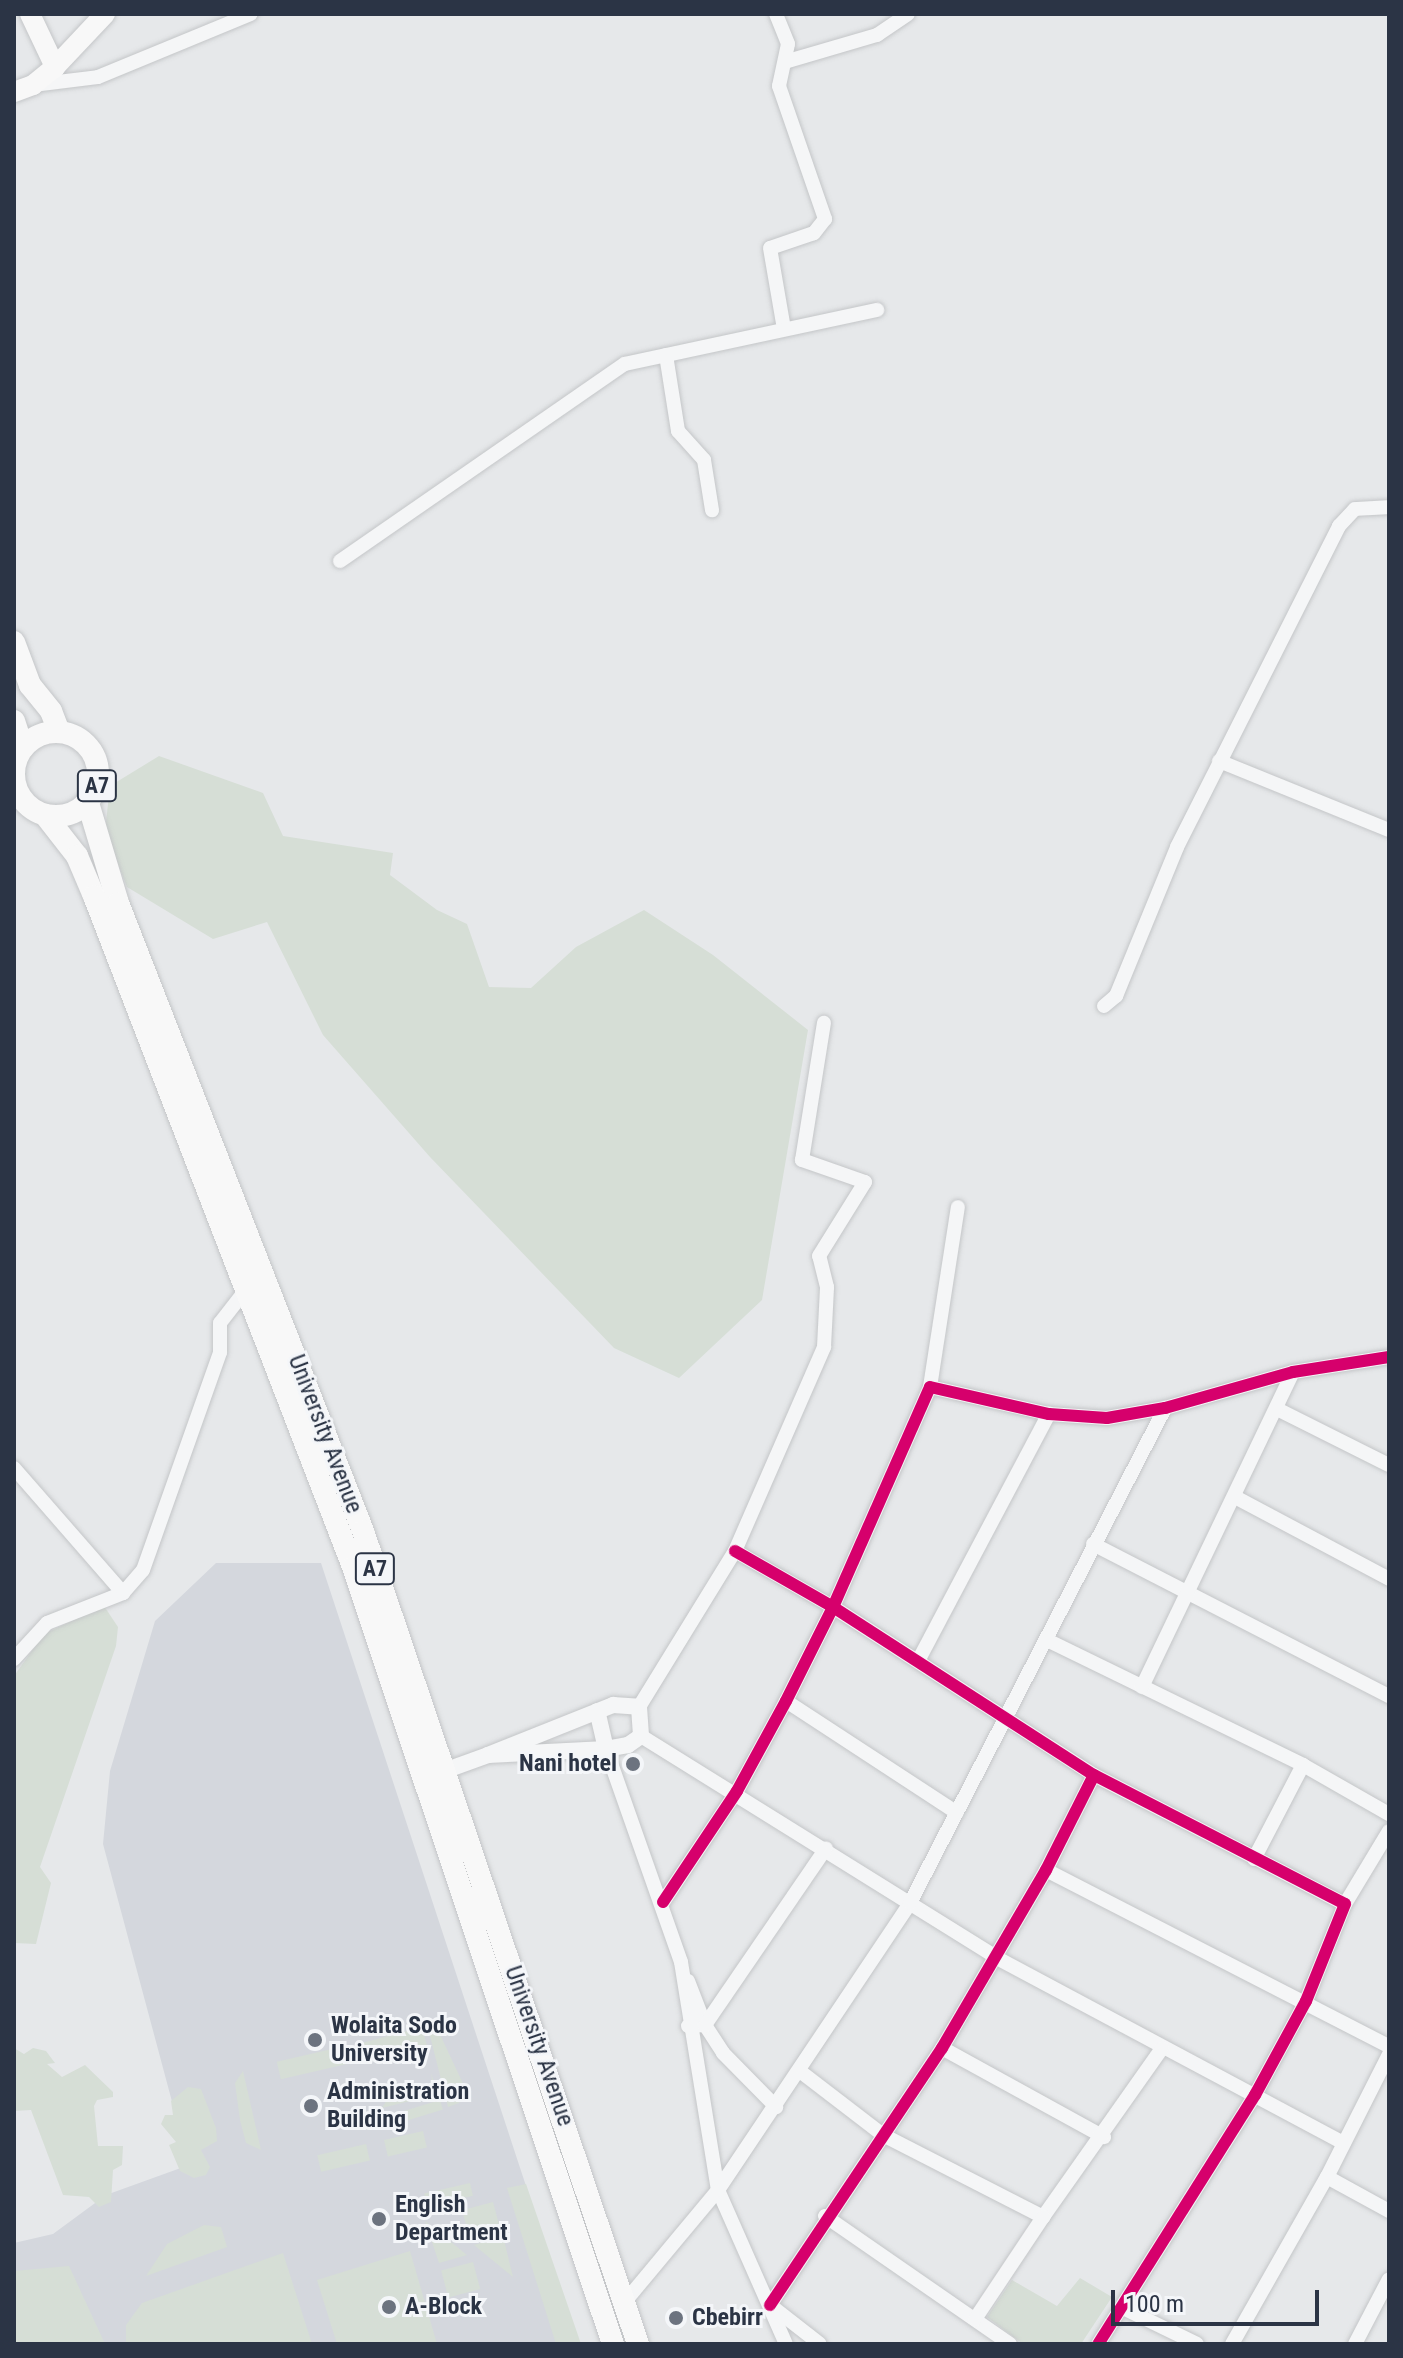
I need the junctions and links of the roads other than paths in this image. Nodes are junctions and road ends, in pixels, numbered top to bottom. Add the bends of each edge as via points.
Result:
1 (30, 14) edge
2 (105, 14) edge
3 (251, 14) edge
4 (776, 14) edge
5 (908, 14) edge
6 (788, 61) junction
7 (55, 67) junction
8 (23, 89) edge
9 (877, 310) dead end
10 (784, 329) junction
11 (666, 355) junction
12 (1389, 507) edge
13 (712, 510) dead end
14 (340, 561) dead end
15 (14, 642) edge
16 (14, 721) edge
17 (59, 732) junction
18 (17, 758) edge
19 (1219, 761) junction
20 (17, 794) edge
21 (88, 803) junction
22 (45, 815) junction
23 (1389, 830) edge
24 (1104, 1006) dead end
25 (824, 1023) dead end
26 (958, 1207) dead end
27 (255, 1285) junction
28 (1389, 1357) edge
29 (1293, 1372) junction
30 (930, 1387) junction
31 (1165, 1408) junction
32 (1277, 1409) junction
33 (1049, 1414) junction
34 (1389, 1465) edge
35 (14, 1468) edge
36 (1235, 1497) junction
37 (1093, 1544) junction
38 (735, 1551) junction
39 (1389, 1579) edge
40 (123, 1593) junction
41 (1190, 1593) junction
42 (833, 1607) junction
43 (1049, 1641) junction
44 (14, 1659) edge
45 (918, 1661) junction
46 (1142, 1687) junction
47 (1389, 1696) edge
48 (786, 1701) junction
49 (639, 1707) junction
50 (597, 1711) junction
51 (1004, 1720) junction
52 (641, 1736) junction
53 (606, 1749) junction
54 (488, 1755) junction
55 (1303, 1765) junction
56 (444, 1771) junction
57 (1094, 1775) junction
58 (737, 1791) junction
59 (957, 1813) junction
60 (1389, 1814) edge
61 (1389, 1831) edge
62 (826, 1848) junction
63 (1254, 1859) junction
64 (1046, 1870) junction
65 (663, 1902) junction
66 (910, 1903) junction
67 (1345, 1904) junction
68 (997, 1958) junction
69 (681, 1962) junction
70 (1306, 2001) junction
71 (705, 2025) junction
72 (688, 2026) junction
73 (1389, 2046) edge
74 (942, 2048) junction
75 (1162, 2048) junction
76 (1389, 2054) edge
77 (801, 2072) junction
78 (1255, 2095) junction
79 (776, 2107) junction
80 (555, 2122) junction
81 (883, 2135) junction
82 (1104, 2137) junction
83 (1344, 2143) junction
84 (1327, 2177) junction
85 (718, 2190) junction
86 (1389, 2211) edge
87 (825, 2216) junction
88 (1043, 2217) junction
89 (1389, 2279) edge
90 (623, 2304) junction
91 (770, 2305) junction
92 (1123, 2308) junction
93 (975, 2319) junction
94 (613, 2344) edge
95 (638, 2344) edge
96 (786, 2344) edge
97 (820, 2344) edge
98 (1010, 2344) edge
99 (1098, 2344) edge
100 (1197, 2344) edge
101 (1232, 2344) edge
102 (1355, 2344) edge

1 - 7 main road
2 - 7 main road
3 - 8 street via 98,77
4 - 6 street via 788,44
5 - 6 street via 877,35
6 - 10 street via 777,77 779,86 825,219 814,233 770,248
7 - 8 main road
9 - 10 street
10 - 11 street
11 - 13 street via 678,431 704,460
11 - 14 street via 636,359 604,373 503,451
12 - 19 street via 1355,509 1339,526
15 - 17 main road, A7 via 30,685 51,711
16 - 18 main road, A7
17 - 18 main road via 33,739
17 - 21 main road, A7 via 87,745 96,758 96,789
18 - 20 main road, A7
19 - 23 street
19 - 24 street via 1116,996
20 - 22 main road, A7
21 - 22 main road, A7 via 75,812
21 - 27 main road, University Avenue / A7 via 101,858
22 - 27 main road, University Avenue / A7 via 77,856 224,1222
25 - 38 street via 802,1160 865,1182 819,1256 827,1287 824,1347
26 - 30 street
27 - 40 street via 220,1323 220,1352 169,1500 143,1570
27 - 56 main road, University Avenue / A7 via 363,1531
27 - 80 main road, University Avenue / A7
28 - 29 street
29 - 31 street
29 - 32 street
30 - 33 street
30 - 42 street
31 - 33 street via 1107,1418
31 - 37 street
32 - 34 street
32 - 36 street
33 - 45 street
35 - 40 street
36 - 39 street
36 - 41 street
37 - 41 street
37 - 43 street
38 - 42 street
38 - 49 street
40 - 44 street via 47,1623
41 - 46 street
41 - 47 street
42 - 45 street
42 - 48 street
43 - 46 street
43 - 51 street
45 - 51 street
46 - 55 street
48 - 58 street
48 - 59 street
49 - 50 street via 613,1705
49 - 52 street
50 - 53 street
50 - 54 street
51 - 57 street
51 - 59 street
52 - 53 street
52 - 58 street
53 - 54 street
53 - 65 street
54 - 56 street
55 - 60 street
55 - 63 street
56 - 80 main road, University Avenue / A7
57 - 63 street
57 - 64 street
58 - 62 street
58 - 65 street
59 - 66 street
61 - 67 street
62 - 66 street
62 - 71 street
63 - 67 street
64 - 68 street
64 - 70 street
65 - 69 street
66 - 68 street
66 - 77 street
67 - 70 street
68 - 74 street
68 - 75 street
69 - 71 street
69 - 72 street
70 - 73 street
70 - 78 street
71 - 72 street
71 - 79 street via 723,2053
72 - 85 street
74 - 81 street
74 - 82 street
75 - 78 street
75 - 82 street
76 - 83 street
77 - 79 street
77 - 81 street
78 - 83 street
78 - 92 street
79 - 85 street
80 - 90 main road, University Avenue / A7
80 - 94 main road, University Avenue / A7
81 - 87 street
81 - 88 street
82 - 88 street
83 - 84 street
84 - 86 street
84 - 101 street
85 - 90 street
85 - 91 street
87 - 91 street
87 - 93 street
88 - 93 street
89 - 102 street
90 - 95 main road, University Avenue / A7
91 - 96 street
91 - 97 street
92 - 99 street
92 - 100 street
93 - 98 street

